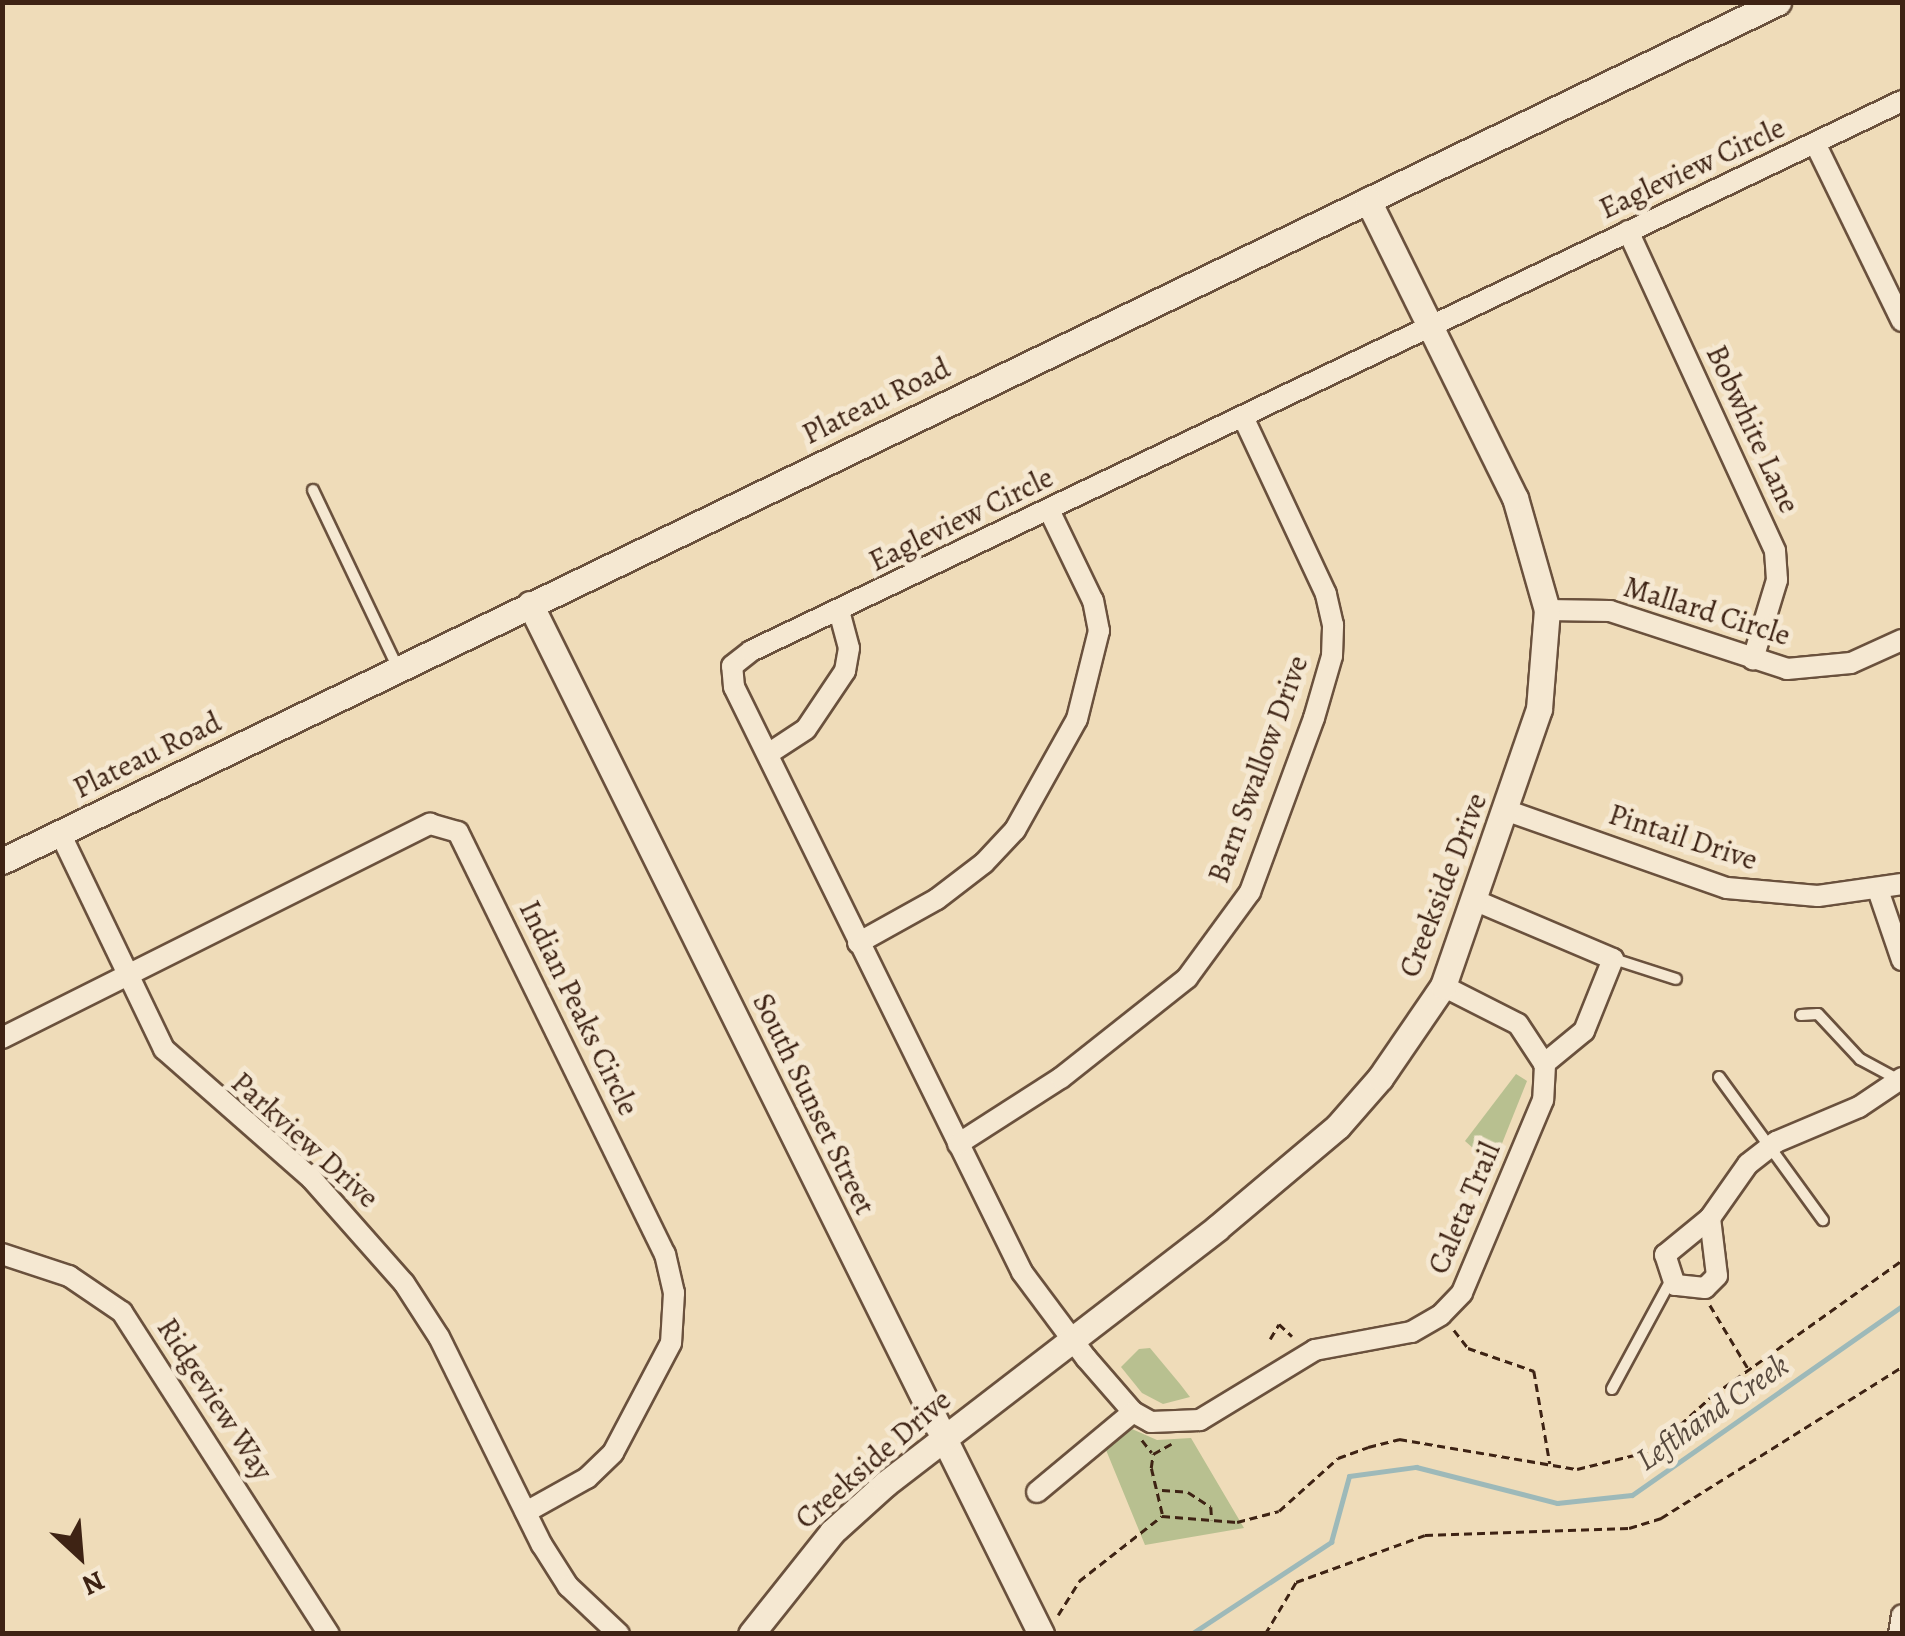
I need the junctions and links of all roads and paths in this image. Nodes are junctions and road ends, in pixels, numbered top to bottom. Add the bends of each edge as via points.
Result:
1 (1778, 2) edge
2 (1902, 101) edge
3 (1815, 143) junction
4 (1368, 200) junction
5 (1628, 231) junction
6 (1902, 321) edge
7 (1429, 325) junction
8 (1243, 417) junction
9 (313, 490) dead end
10 (1049, 510) junction
11 (530, 604) junction
12 (1547, 610) junction
13 (839, 611) junction
14 (1902, 640) edge
15 (1753, 659) junction
16 (398, 669) junction
17 (768, 754) junction
18 (1508, 810) junction
19 (60, 833) junction
20 (2, 861) edge
21 (1902, 884) edge
22 (1878, 890) junction
23 (1474, 900) junction
24 (858, 943) junction
25 (1613, 959) junction
26 (1902, 960) edge
27 (127, 972) junction
28 (1676, 979) dead end
29 (1443, 986) junction
30 (1801, 1015) dead end
31 (2, 1038) edge
32 (1544, 1064) junction
33 (1719, 1078) dead end
34 (1902, 1080) edge
35 (958, 1144) junction
36 (1768, 1149) junction
37 (1710, 1218) junction
38 (1823, 1220) dead end
39 (2, 1254) edge
40 (1902, 1260) edge
41 (1672, 1280) junction
42 (1705, 1288) junction
43 (1452, 1328) dead end
44 (1292, 1336) dead end
45 (1270, 1339) dead end
46 (1071, 1341) junction
47 (1902, 1367) edge
48 (1750, 1371) junction
49 (1612, 1389) dead end
50 (1133, 1412) junction
51 (943, 1437) junction
52 (1142, 1438) dead end
53 (1171, 1444) dead end
54 (1153, 1454) junction
55 (1550, 1465) junction
56 (1160, 1490) junction
57 (1037, 1492) dead end
58 (526, 1512) junction
59 (1162, 1516) junction
60 (1212, 1521) junction
61 (1902, 1615) edge
62 (1047, 1628) edge
63 (329, 1634) edge
64 (619, 1634) edge
65 (752, 1634) edge
66 (1265, 1634) edge
67 (1899, 1634) edge

1 - 4 street, Plateau Road
2 - 3 street, Eagleview Circle
3 - 5 street, Eagleview Circle
3 - 6 street
4 - 7 street, Creekside Drive
4 - 11 street, Plateau Road
5 - 7 street, Eagleview Circle
5 - 15 street, Bobwhite Lane via 1774,552 1777,580
7 - 8 street, Eagleview Circle
7 - 12 street, Creekside Drive via 1515,498
8 - 10 street, Eagleview Circle
8 - 35 street, Barn Swallow Drive via 1326,594 1333,624 1332,656 1314,718 1250,892 1187,978 1061,1078
9 - 16 lane
10 - 13 street, Eagleview Circle
10 - 24 street via 1093,601 1098,631 1077,719 1015,830 984,863 937,899
11 - 16 street, Plateau Road
11 - 51 street, South Sunset Street
12 - 15 street, Mallard Circle via 1610,611
12 - 18 street, Creekside Drive via 1540,709
13 - 17 street via 849,648 845,671 806,729
13 - 17 street, Eagleview Circle via 751,650 732,666 734,687
14 - 15 street, Mallard Circle via 1851,664 1814,670
16 - 19 street, Plateau Road
17 - 24 street, Eagleview Circle
18 - 22 street, Pintail Drive via 1727,888 1818,896
18 - 23 street, Creekside Drive
19 - 20 street, Plateau Road
19 - 27 street, Parkview Drive
21 - 22 street, Pintail Drive
22 - 26 street
23 - 25 street
23 - 29 street, Creekside Drive
24 - 35 street, Eagleview Circle
25 - 28 lane
25 - 32 street via 1584,1031
27 - 31 street, Indian Peaks Circle
27 - 58 street, Parkview Drive via 180,1068 312,1178 404,1283 439,1336
27 - 58 street, Indian Peaks Circle via 430,824 458,832 665,1254 674,1293 670,1343 612,1453 587,1478
29 - 32 street via 1518,1024
29 - 46 street, Creekside Drive via 1338,1126
30 - 34 lane via 1818,1014 1860,1059
32 - 50 street, Caleta Trail via 1543,1100 1450,1308 1410,1332 1315,1350 1200,1420 1176,1425
33 - 36 lane
34 - 36 street
35 - 46 street, Eagleview Circle via 1022,1272
36 - 37 street via 1748,1164
36 - 38 lane
37 - 41 street via 1665,1255
37 - 42 street via 1718,1264
39 - 63 street, Ridgeview Way via 69,1276 122,1312
40 - 48 path
41 - 42 street via 1689,1290
41 - 49 lane
42 - 48 path via 1718,1328
43 - 55 path via 1468,1348 1534,1371
44 - 45 path via 1279,1324
46 - 50 street
46 - 51 street, Creekside Drive
47 - 66 path via 1661,1518 1628,1528 1425,1535 1296,1582
48 - 55 path via 1651,1451 1577,1470
50 - 57 street
51 - 62 street, South Sunset Street
51 - 65 street, Creekside Drive via 832,1532
52 - 54 path
53 - 54 path
54 - 56 path
55 - 60 path via 1399,1440 1338,1458 1280,1511
56 - 59 path
56 - 60 path via 1188,1492 1208,1504
58 - 64 street, Parkview Drive via 568,1586
59 - 60 path
59 - 62 path via 1079,1581
61 - 67 street

